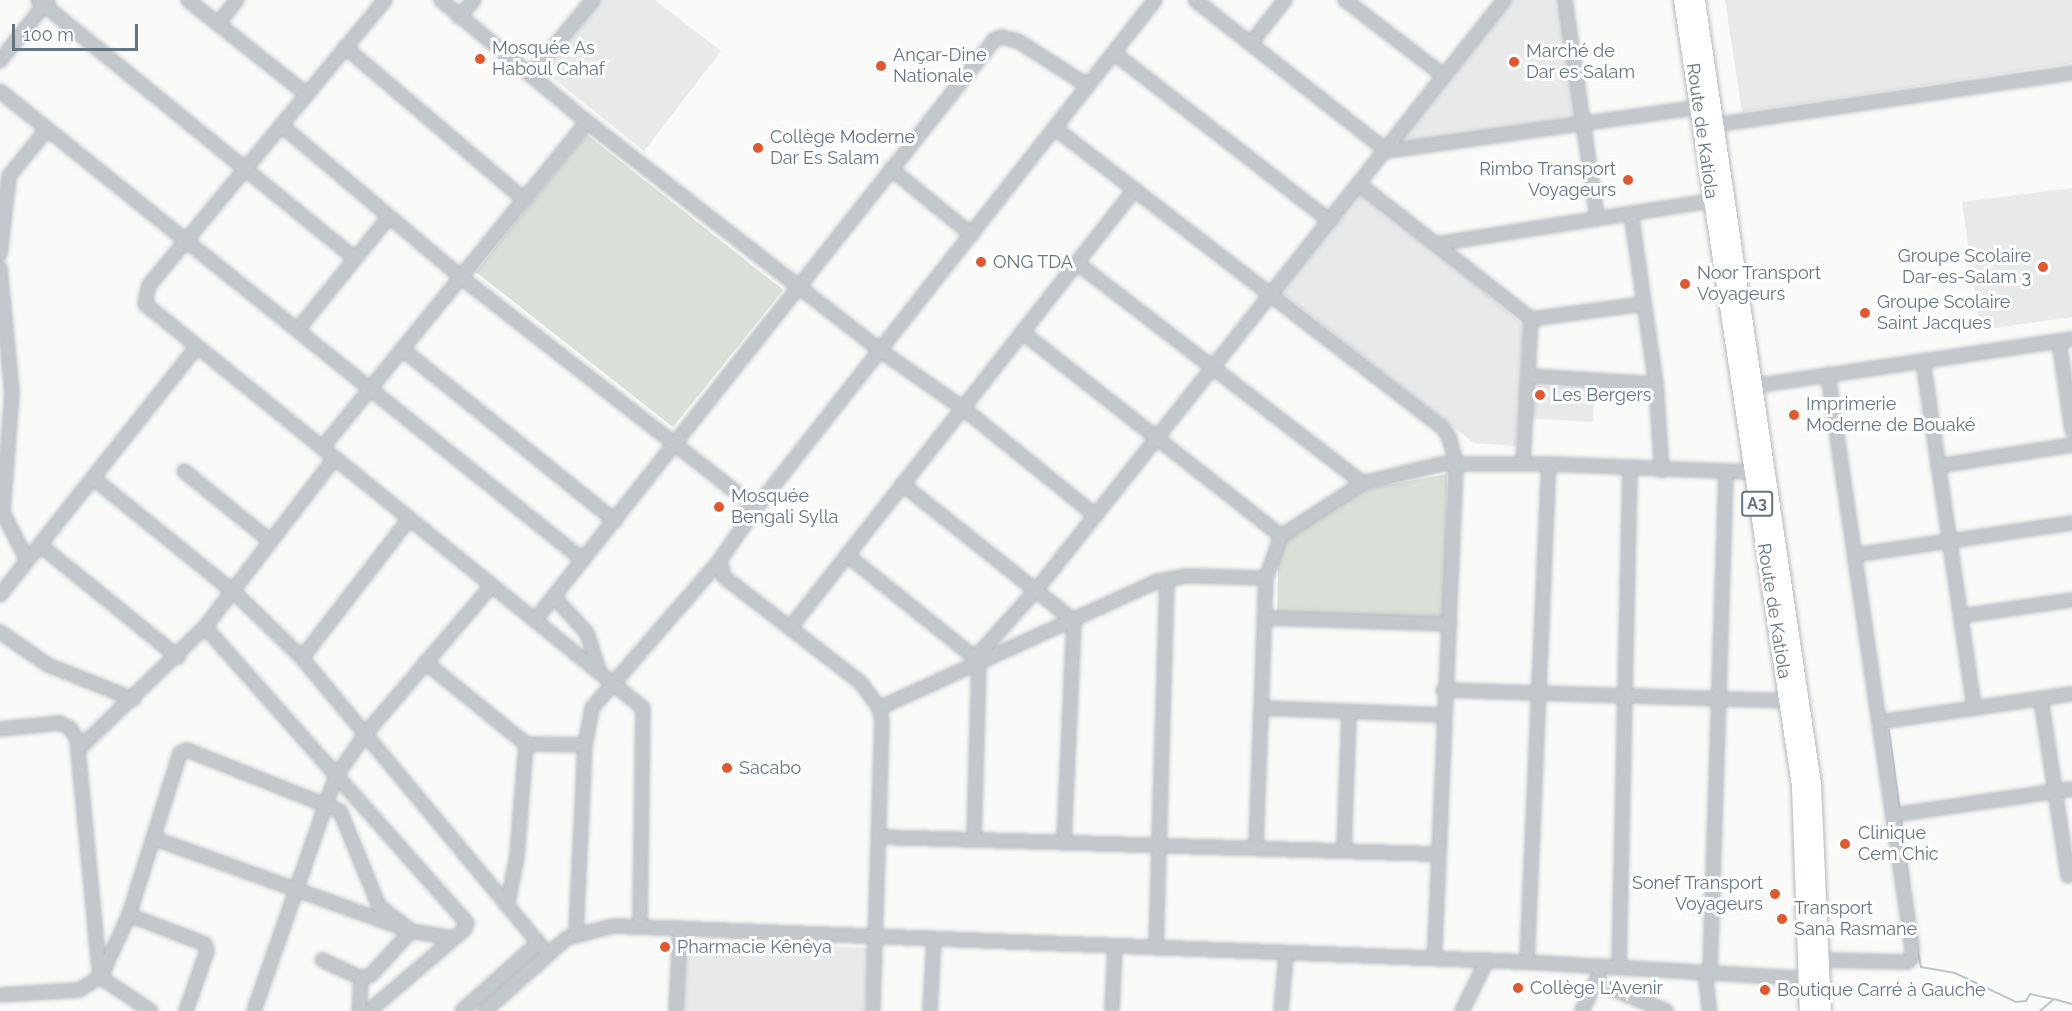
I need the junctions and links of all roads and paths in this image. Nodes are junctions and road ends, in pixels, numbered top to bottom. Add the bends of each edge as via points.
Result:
1 (188, 0) edge
2 (237, 0) edge
3 (385, 0) edge
4 (441, 0) edge
5 (474, 0) edge
6 (593, 0) edge
7 (1155, 0) edge
8 (1195, 0) edge
9 (1285, 0) edge
10 (1345, 0) edge
11 (1565, 0) edge
12 (1682, 0) edge
13 (1697, 0) edge
14 (1501, 1) edge
15 (43, 2) edge
16 (459, 18) junction
17 (218, 24) junction
18 (1251, 43) junction
19 (345, 47) junction
20 (1114, 52) junction
21 (0, 61) edge
22 (2072, 73) edge
23 (530, 75) junction
24 (1444, 76) junction
25 (1088, 86) junction
26 (0, 91) edge
27 (306, 94) junction
28 (1699, 107) junction
29 (587, 122) junction
30 (1584, 124) junction
31 (281, 125) junction
32 (1714, 125) junction
33 (46, 129) junction
34 (1056, 129) junction
35 (1387, 151) junction
36 (891, 169) junction
37 (245, 170) junction
38 (1359, 184) junction
39 (1135, 189) junction
40 (525, 200) junction
41 (1712, 201) junction
42 (1631, 213) junction
43 (388, 218) junction
44 (1597, 218) junction
45 (1330, 220) junction
46 (972, 235) junction
47 (186, 238) junction
48 (1436, 244) junction
49 (0, 254) edge
50 (354, 258) junction
51 (1077, 263) junction
52 (0, 268) edge
53 (462, 278) junction
54 (799, 288) junction
55 (1270, 293) junction
56 (1644, 304) junction
57 (1531, 319) junction
58 (299, 328) junction
59 (1022, 332) junction
60 (2066, 340) edge
61 (196, 348) junction
62 (402, 349) junction
63 (881, 351) junction
64 (1923, 361) junction
65 (1211, 367) junction
66 (1828, 374) junction
67 (1528, 376) junction
68 (1656, 384) junction
69 (1754, 386) junction
70 (371, 387) junction
71 (964, 409) junction
72 (2072, 430) edge
73 (1157, 437) junction
74 (674, 445) junction
75 (2072, 445) edge
76 (322, 448) junction
77 (334, 459) junction
78 (1456, 464) junction
79 (1523, 464) junction
80 (1549, 464) junction
81 (1938, 466) junction
82 (1630, 467) junction
83 (184, 471) dead end
84 (1662, 471) junction
85 (1726, 471) junction
86 (1752, 472) junction
87 (93, 478) junction
88 (1363, 483) junction
89 (902, 484) junction
90 (756, 508) junction
91 (1095, 515) junction
92 (409, 519) junction
93 (615, 521) junction
94 (2072, 523) edge
95 (1281, 536) junction
96 (270, 541) junction
97 (1949, 541) junction
98 (40, 545) junction
99 (847, 555) junction
100 (1855, 555) junction
101 (27, 560) junction
102 (583, 560) junction
103 (720, 560) junction
104 (1266, 578) junction
105 (1167, 579) junction
106 (492, 585) junction
107 (1037, 589) junction
108 (234, 592) junction
109 (0, 595) edge
110 (554, 597) junction
111 (2072, 600) edge
112 (1961, 616) junction
113 (1264, 618) junction
114 (535, 620) junction
115 (1074, 621) junction
116 (1450, 624) junction
117 (205, 627) junction
118 (790, 628) junction
119 (0, 632) edge
120 (178, 657) junction
121 (302, 658) junction
122 (978, 659) junction
123 (425, 662) junction
124 (606, 680) junction
125 (1443, 690) junction
126 (1540, 692) junction
127 (2072, 694) edge
128 (1627, 697) junction
129 (133, 699) junction
130 (2042, 699) junction
131 (1720, 700) junction
132 (1788, 701) junction
133 (879, 708) junction
134 (1261, 708) junction
135 (1974, 708) junction
136 (1349, 711) junction
137 (1442, 715) junction
138 (1879, 722) junction
139 (0, 729) edge
140 (367, 732) junction
141 (526, 744) junction
142 (585, 745) junction
143 (79, 749) junction
144 (336, 776) junction
145 (2072, 789) edge
146 (2055, 791) junction
147 (325, 806) junction
148 (1893, 815) junction
149 (879, 837) junction
150 (153, 838) junction
151 (974, 839) junction
152 (1064, 842) junction
153 (1161, 845) junction
154 (1256, 847) junction
155 (1344, 850) junction
156 (1437, 854) junction
157 (2068, 876) dead end
158 (299, 889) junction
159 (507, 902) junction
160 (129, 915) junction
161 (640, 926) junction
162 (680, 928) junction
163 (411, 931) junction
164 (576, 934) junction
165 (876, 936) junction
166 (453, 938) junction
167 (934, 938) junction
168 (539, 942) junction
169 (1115, 947) junction
170 (1156, 948) junction
171 (548, 954) junction
172 (1286, 955) junction
173 (1434, 958) junction
174 (322, 960) dead end
175 (1487, 960) junction
176 (1822, 960) junction
177 (1527, 962) junction
178 (1602, 966) junction
179 (1619, 967) junction
180 (1708, 972) junction
181 (101, 976) junction
182 (361, 978) junction
183 (1815, 979) junction
184 (1596, 982) junction
185 (0, 994) edge
186 (490, 1010) edge
187 (151, 1011) edge
188 (186, 1011) edge
189 (254, 1011) edge
190 (359, 1011) edge
191 (369, 1011) edge
192 (462, 1011) edge
193 (676, 1011) edge
194 (873, 1011) edge
195 (930, 1011) edge
196 (1113, 1011) edge
197 (1281, 1011) edge
198 (1462, 1011) edge
199 (1582, 1011) edge
200 (1666, 1011) edge
201 (1710, 1011) edge
202 (1808, 1011) edge
203 (1823, 1011) edge

1 - 17 street
2 - 17 street
3 - 19 street
4 - 16 street
5 - 16 street
6 - 23 street
7 - 20 street
8 - 18 street
9 - 18 street
10 - 24 street
11 - 30 street
12 - 28 highway, Route de Katiola / A3
13 - 32 highway, Route de Katiola / A3
14 - 24 street
15 - 21 street
15 - 37 street
16 - 23 street
17 - 27 street
18 - 35 street
19 - 27 street
19 - 40 street
20 - 25 street
20 - 45 street
22 - 32 street
23 - 29 street
24 - 35 street
25 - 34 street
25 - 36 street via 1018,41 995,39
26 - 33 street
27 - 31 street
28 - 30 street
28 - 41 highway, Route de Katiola / A3
29 - 40 street
29 - 54 street
30 - 35 street
30 - 44 street
31 - 37 street
31 - 43 street
32 - 69 highway, Route de Katiola / A3
33 - 47 street
33 - 49 street via 9,176
34 - 39 street
34 - 46 street
35 - 38 street
36 - 46 street
36 - 54 street
37 - 47 street
37 - 50 street
38 - 45 street
38 - 48 street
39 - 51 street
39 - 55 street
40 - 53 street
41 - 42 street
41 - 86 highway, Route de Katiola / A3
42 - 44 street
42 - 56 street
43 - 50 street
43 - 53 street
44 - 48 street
45 - 55 street
46 - 63 street
47 - 58 street
47 - 61 street via 149,285 145,304
48 - 57 street
50 - 58 street
51 - 59 street
51 - 65 street
52 - 101 street via 12,392 3,513
53 - 62 street
53 - 74 street
54 - 63 street
54 - 74 street
55 - 65 street
55 - 78 street via 1443,428
56 - 57 street
56 - 68 street
57 - 67 street
58 - 70 street
59 - 71 street
59 - 73 street
60 - 64 street
60 - 72 street
61 - 76 street
61 - 87 street
62 - 70 street
62 - 93 street
63 - 71 street
63 - 90 street
64 - 66 street
64 - 81 street
65 - 73 street
65 - 88 street
66 - 69 street
66 - 100 street
67 - 68 street
67 - 79 street
68 - 84 street
69 - 176 highway, Route de Katiola / A3 via 1813,784
70 - 76 street
70 - 102 street
71 - 89 street
71 - 91 street
73 - 91 street
73 - 95 street
74 - 90 street
74 - 93 street
75 - 81 street
76 - 77 street
77 - 92 street
77 - 96 street
78 - 79 street
78 - 88 street
78 - 116 street
79 - 80 street
80 - 82 street
80 - 126 street
81 - 97 street
82 - 84 street
82 - 128 street
83 - 96 street
84 - 85 street
85 - 86 street
85 - 131 street
86 - 132 highway, Route de Katiola / A3
87 - 98 street
87 - 108 street
88 - 95 street
89 - 99 street
89 - 107 street
90 - 103 street
91 - 107 street
92 - 106 street
92 - 121 street
93 - 102 street
94 - 97 street
95 - 104 street
96 - 108 street
97 - 100 street
97 - 112 street
98 - 101 street
98 - 120 street
99 - 118 street
99 - 122 street
100 - 138 street
101 - 109 street
102 - 110 street
103 - 118 street via 724,577
103 - 124 street
104 - 105 street
104 - 113 street
105 - 115 street
105 - 153 street
106 - 114 street
106 - 123 street
107 - 115 street
107 - 122 street
108 - 117 street
108 - 121 street
110 - 114 street
110 - 124 street via 587,633
111 - 112 street
112 - 135 street
113 - 116 street
113 - 134 street
114 - 124 street
115 - 122 street
115 - 152 street
116 - 125 street
117 - 120 street
117 - 144 street
118 - 133 street via 861,683
119 - 129 street via 48,665
120 - 129 street
121 - 140 street
122 - 133 street
122 - 151 street
123 - 140 street
123 - 141 street
124 - 142 street via 592,708
124 - 161 street via 644,710
125 - 126 street
125 - 137 street
126 - 128 street
126 - 177 street
127 - 130 street
128 - 131 street
128 - 179 street
129 - 143 street
130 - 135 street
130 - 146 street
131 - 132 street
131 - 180 street
132 - 183 highway, Route de Katiola / A3
133 - 149 street
134 - 136 street
134 - 154 street
135 - 138 street
136 - 137 street
136 - 155 street
137 - 156 street
138 - 148 street
139 - 143 street via 60,723 70,728
140 - 144 street
140 - 159 street
141 - 142 street
141 - 159 street via 517,856
142 - 164 street
143 - 181 street
144 - 147 street
144 - 166 street via 467,923
145 - 146 street
146 - 148 street
146 - 157 street
147 - 150 street via 183,750
147 - 158 street
147 - 163 street via 340,811 379,906
148 - 176 street via 1912,958 1907,962
149 - 151 street
149 - 165 street
150 - 158 street
150 - 160 street
151 - 152 street
152 - 153 street
153 - 154 street
153 - 170 street
154 - 155 street
155 - 156 street
156 - 173 street
158 - 163 street
158 - 189 street
159 - 168 street
160 - 181 street
160 - 188 street via 205,944 207,951
161 - 162 street
161 - 164 street via 613,926
162 - 165 street
162 - 193 street
163 - 166 street
163 - 182 street via 371,975
164 - 171 street
165 - 167 street
165 - 194 street
166 - 191 street
167 - 169 street
167 - 195 street
168 - 171 street
168 - 192 street
169 - 170 street
169 - 196 street
170 - 172 street
171 - 186 street
172 - 173 street
172 - 197 street
173 - 175 street
174 - 182 street
175 - 177 street
175 - 198 street
176 - 183 highway, Route de Katiola / A3
177 - 178 street
178 - 179 street
178 - 184 street
179 - 180 street
180 - 183 street
180 - 201 street
181 - 185 street via 79,990
181 - 187 street
182 - 190 street
183 - 202 highway, Route de Katiola / A3
183 - 203 highway, Route de Katiola / A3
184 - 199 street
184 - 200 street

